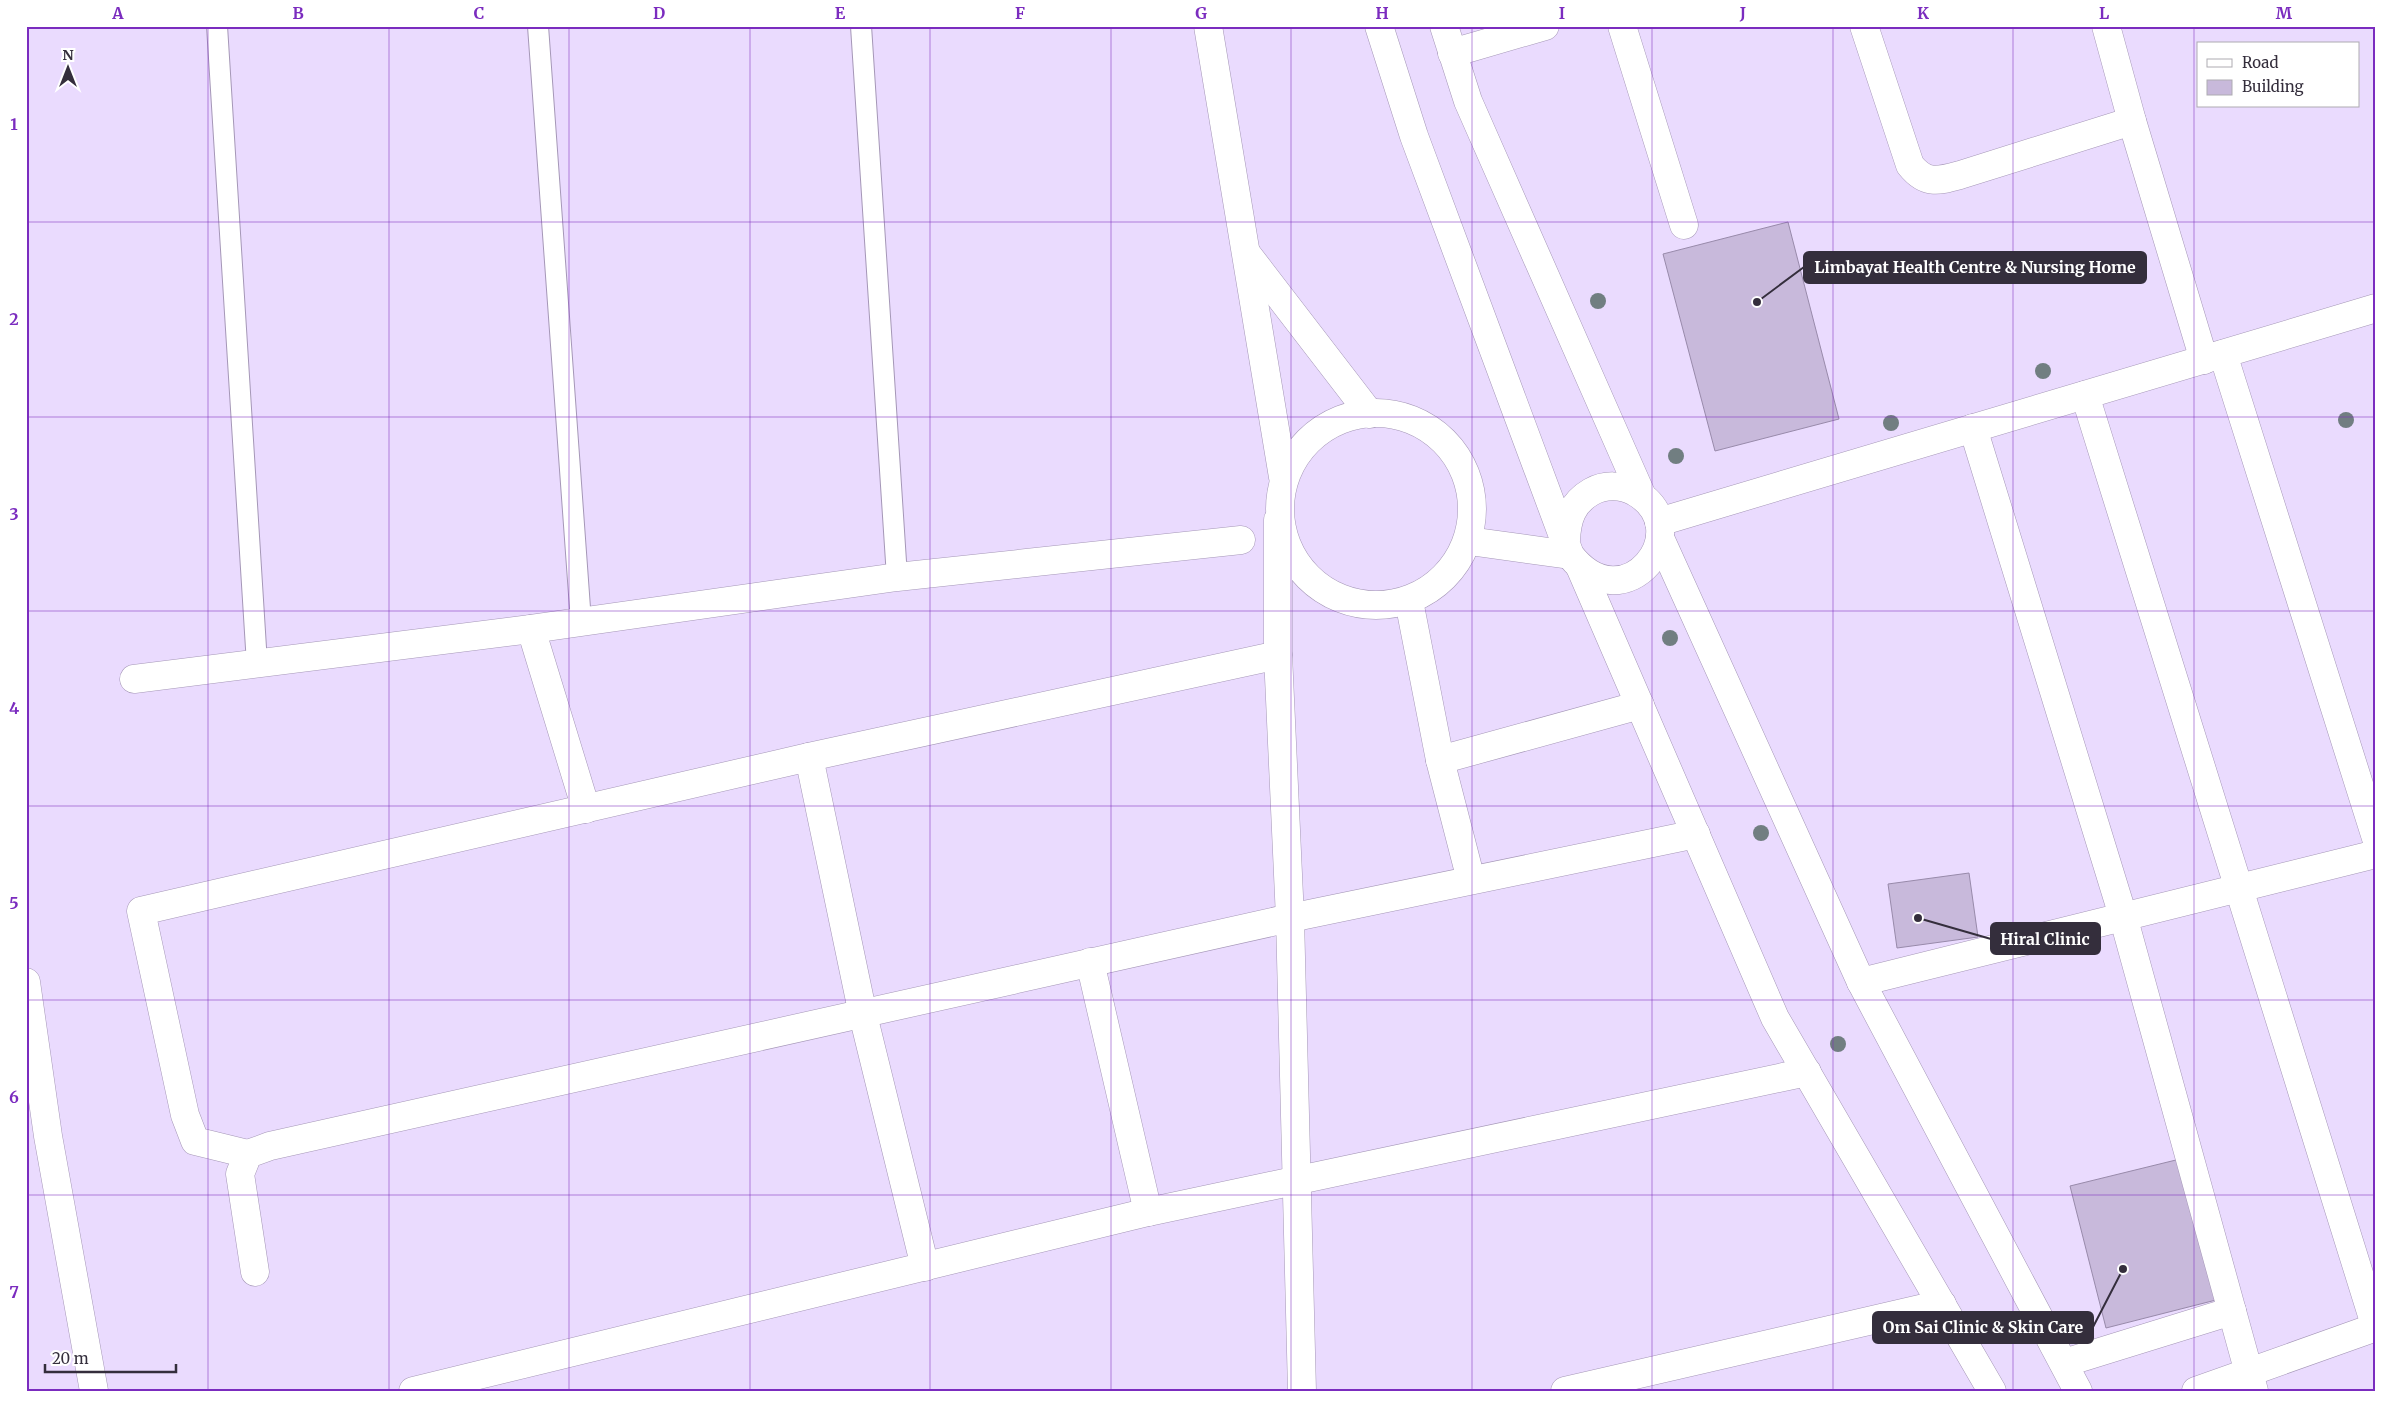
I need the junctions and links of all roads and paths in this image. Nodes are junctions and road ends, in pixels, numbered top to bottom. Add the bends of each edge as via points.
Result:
1 (217, 26) edge
2 (538, 26) edge
3 (861, 26) edge
4 (1208, 26) edge
5 (1379, 26) edge
6 (1444, 26) edge
7 (1545, 26) edge
8 (1622, 26) edge
9 (1864, 26) edge
10 (2106, 26) edge
11 (1452, 53) junction
12 (2132, 121) junction
13 (1684, 225) dead end
14 (1244, 251) junction
15 (2376, 308) edge
16 (2214, 357) junction
17 (2085, 395) junction
18 (1370, 414) junction
19 (1973, 428) junction
20 (1283, 478) junction
21 (1642, 496) junction
22 (1278, 520) junction
23 (1660, 530) junction
24 (1242, 540) dead end
25 (1469, 541) junction
26 (1572, 554) junction
27 (897, 577) junction
28 (1409, 601) junction
29 (582, 622) junction
30 (531, 629) junction
31 (1278, 655) junction
32 (256, 664) junction
33 (134, 679) dead end
34 (1640, 705) junction
35 (809, 757) junction
36 (1440, 760) junction
37 (586, 809) junction
38 (1696, 834) junction
39 (2376, 838) edge
40 (2376, 854) edge
41 (1471, 880) junction
42 (2237, 888) junction
43 (2123, 916) junction
44 (1290, 918) junction
45 (1090, 962) junction
46 (26, 982) edge
47 (1861, 982) junction
48 (863, 1015) junction
49 (1807, 1072) junction
50 (37, 1138) edge
51 (248, 1154) junction
52 (1296, 1180) junction
53 (1148, 1212) junction
54 (925, 1267) junction
55 (255, 1272) dead end
56 (1942, 1304) junction
57 (2232, 1311) junction
58 (2376, 1327) edge
59 (2064, 1363) junction
60 (2251, 1381) edge
61 (94, 1391) edge
62 (413, 1391) edge
63 (1302, 1391) edge
64 (1565, 1391) edge
65 (1992, 1391) edge
66 (2078, 1391) edge
67 (2196, 1391) edge

1 - 32 lane
2 - 29 lane
3 - 27 lane
4 - 14 street
5 - 26 street via 1414,136
6 - 11 street
7 - 11 street
8 - 13 street
9 - 12 street via 1910,165 1920,177 1938,181
10 - 12 street
11 - 21 street via 1468,101
12 - 16 street
14 - 18 street
14 - 20 street
15 - 16 street
16 - 17 street
16 - 39 street
17 - 19 street
17 - 42 street
18 - 20 street via 1343,417 1306,440
18 - 25 street via 1387,412 1428,426 1459,456 1474,498
19 - 23 street
19 - 43 street
20 - 22 street
21 - 23 street via 1652,508
21 - 26 street via 1627,488 1612,486 1596,489 1582,497 1566,524
22 - 28 street via 1293,561 1324,592 1366,606
22 - 31 street
23 - 26 street via 1657,552 1648,565 1622,580 1592,576
23 - 47 street
24 - 27 street
25 - 26 street
25 - 28 street via 1446,578
26 - 34 street
27 - 29 street
28 - 36 street
29 - 30 street
30 - 32 street
30 - 37 street
31 - 35 street
31 - 44 street
32 - 33 street
34 - 36 street
34 - 38 street
35 - 37 street
35 - 48 street
36 - 41 street
37 - 51 street via 141,911 185,1115 195,1141
38 - 41 street
38 - 49 street via 1775,1018
40 - 42 street
41 - 44 street
42 - 43 street
42 - 58 street
43 - 47 street
43 - 57 street
44 - 45 street
44 - 52 street
45 - 48 street
45 - 53 street
46 - 50 street
47 - 59 street
48 - 51 street via 270,1146
48 - 54 street
49 - 52 street
49 - 56 street
50 - 61 street
51 - 55 street via 240,1174
52 - 53 street
52 - 63 street
53 - 54 street
54 - 62 street
56 - 64 street
56 - 65 street
57 - 59 street
57 - 60 street
58 - 60 street
59 - 66 street
60 - 67 street

